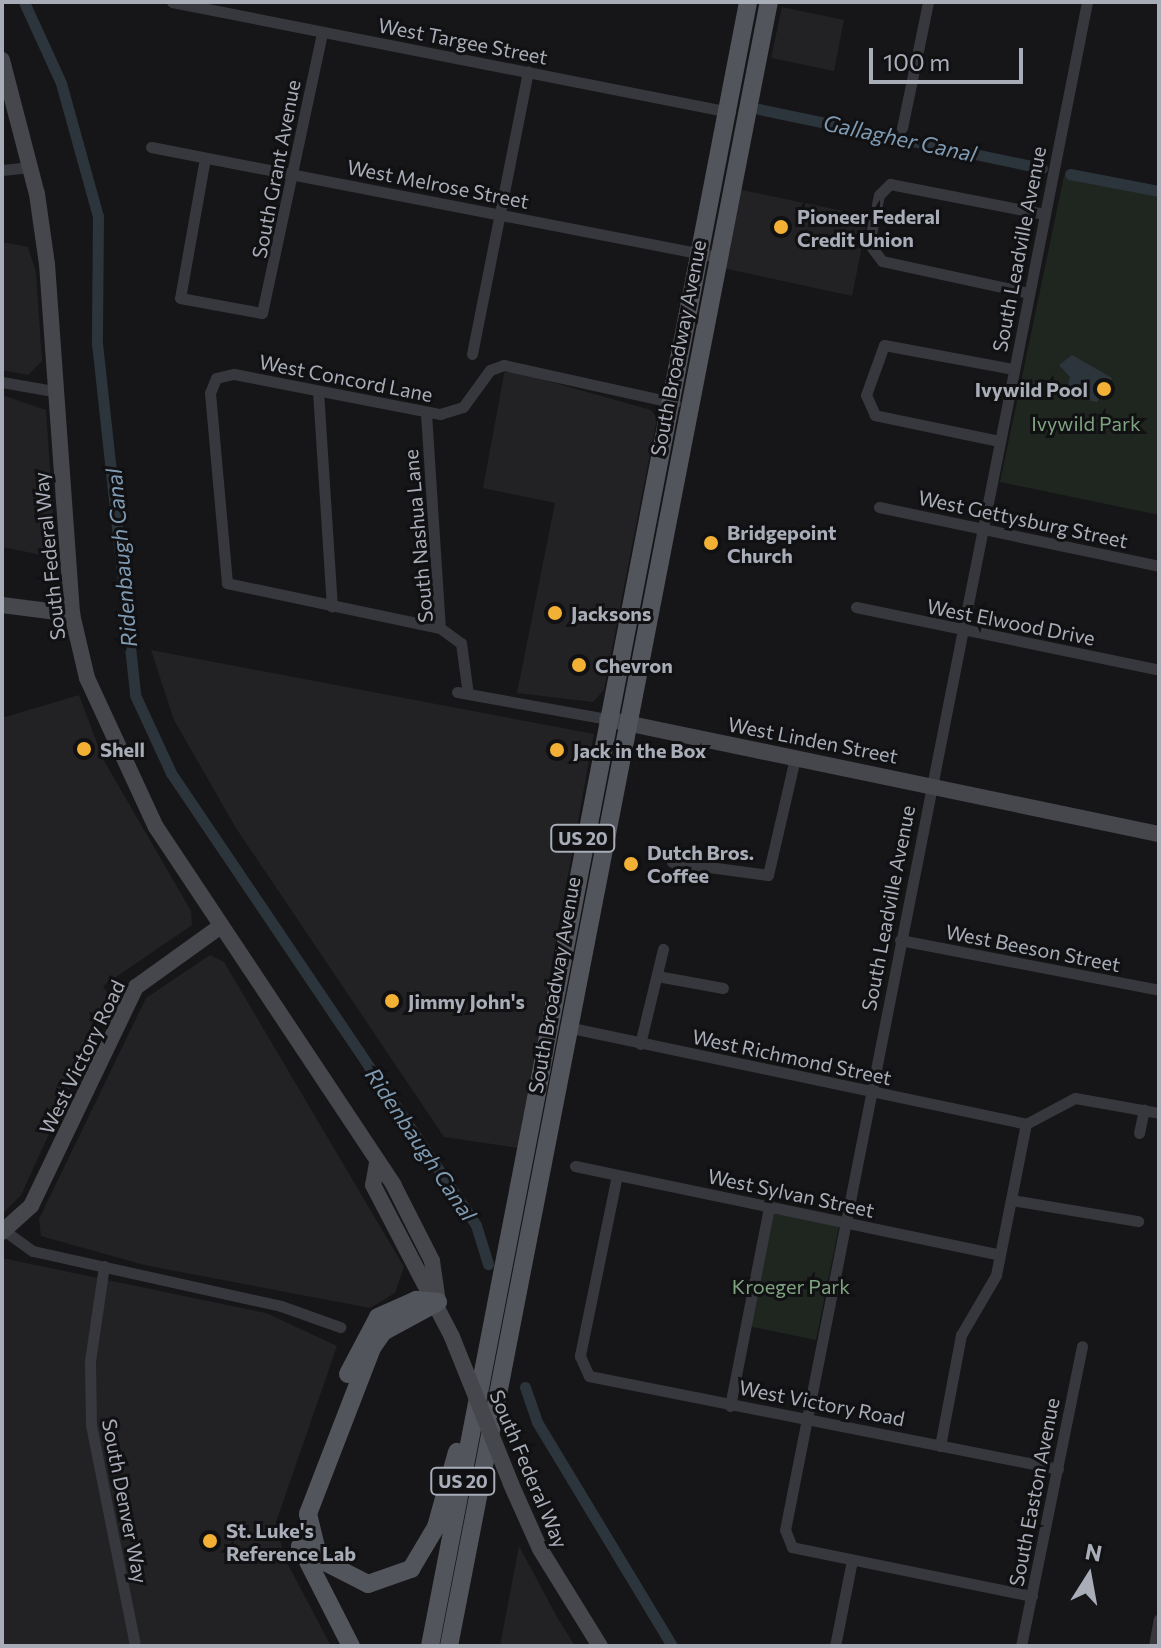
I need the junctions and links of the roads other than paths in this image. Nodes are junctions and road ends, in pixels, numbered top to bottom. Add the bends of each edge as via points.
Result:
1 (172, 2) edge
2 (748, 2) edge
3 (769, 2) edge
4 (928, 2) edge
5 (1087, 2) edge
6 (322, 32) junction
7 (2, 60) edge
8 (528, 72) junction
9 (727, 112) junction
10 (746, 115) junction
11 (902, 128) dead end
12 (151, 147) dead end
13 (205, 158) junction
14 (32, 167) junction
15 (2, 170) edge
16 (294, 175) junction
17 (1045, 214) junction
18 (501, 215) junction
19 (699, 253) junction
20 (718, 257) junction
21 (1029, 293) junction
22 (472, 354) dead end
23 (1014, 369) junction
24 (2, 382) edge
25 (53, 391) junction
26 (318, 391) junction
27 (671, 402) junction
28 (690, 406) junction
29 (426, 413) junction
30 (999, 441) junction
31 (879, 507) dead end
32 (982, 529) junction
33 (1159, 566) edge
34 (2, 605) edge
35 (332, 607) junction
36 (856, 607) dead end
37 (72, 614) junction
38 (440, 628) junction
39 (961, 630) junction
40 (1159, 670) edge
41 (463, 693) joint
42 (607, 719) junction
43 (627, 723) junction
44 (795, 758) junction
45 (931, 784) junction
46 (1159, 834) edge
47 (672, 862) dead end
48 (221, 926) junction
49 (900, 940) junction
50 (663, 949) dead end
51 (657, 976) junction
52 (723, 988) dead end
53 (1159, 990) edge
54 (560, 1025) junction
55 (640, 1044) junction
56 (871, 1092) junction
57 (1144, 1110) junction
58 (1159, 1113) edge
59 (1026, 1124) junction
60 (1139, 1133) dead end
61 (575, 1166) dead end
62 (617, 1175) junction
63 (1012, 1200) junction
64 (769, 1207) junction
65 (1138, 1221) dead end
66 (845, 1223) junction
67 (4, 1231) edge
68 (1000, 1255) junction
69 (104, 1266) junction
70 (438, 1302) junction
71 (340, 1327) dead end
72 (1082, 1346) dead end
73 (487, 1349) junction
74 (730, 1406) junction
75 (806, 1420) junction
76 (940, 1446) junction
77 (1058, 1469) junction
78 (852, 1560) junction
79 (1032, 1596) junction
80 (456, 1610) junction
81 (1159, 1619) edge
82 (598, 1645) edge
83 (135, 1646) edge
84 (351, 1646) edge
85 (430, 1646) edge
86 (449, 1646) edge
87 (456, 1646) edge
88 (835, 1646) edge
89 (1021, 1646) edge
90 (1154, 1646) edge

1 - 6 street, West Targee Street
2 - 9 main road, South Broadway Avenue / US 20
3 - 10 main road, South Broadway Avenue / US 20
4 - 11 street
5 - 17 street, South Leadville Avenue
6 - 8 street, West Targee Street
6 - 16 street, South Grant Avenue
7 - 14 main road, South Federal Way
8 - 9 street, West Targee Street
8 - 18 street
9 - 10 street, West Targee Street
9 - 19 main road, South Broadway Avenue / US 20
10 - 20 main road, South Broadway Avenue / US 20
12 - 13 street, West Melrose Street
13 - 16 street, West Melrose Street
13 - 16 street, South Grant Avenue via 180,298 262,313
14 - 15 street
14 - 25 main road, South Federal Way via 47,264
16 - 18 street, West Melrose Street
17 - 21 street, South Leadville Avenue
17 - 21 street via 897,183 881,191 874,218 869,244 882,261
18 - 19 street, West Melrose Street
18 - 22 street
19 - 20 street, West Melrose Street
19 - 27 main road, South Broadway Avenue / US 20
20 - 28 main road, South Broadway Avenue / US 20
21 - 23 street, South Leadville Avenue
23 - 30 street, South Leadville Avenue
23 - 30 street via 884,345 866,395 871,411
24 - 25 street
25 - 37 main road, South Federal Way
26 - 29 street, West Concord Lane
26 - 35 street
26 - 35 street, West Concord Lane via 234,374 216,378 210,393 227,583
27 - 28 street
27 - 29 street, West Concord Lane via 496,367 463,407
27 - 42 main road, South Broadway Avenue / US 20
28 - 43 main road, South Broadway Avenue / US 20
29 - 38 street, South Nashua Lane
30 - 32 street, South Leadville Avenue
31 - 32 street, West Gettysburg Street
32 - 33 street, West Gettysburg Street
32 - 39 street, South Leadville Avenue
34 - 37 main road
35 - 38 street
36 - 39 street, West Elwood Drive
37 - 48 main road, South Federal Way via 87,678 121,764
38 - 41 street, South Nashua Lane via 461,643
39 - 40 street, West Elwood Drive
39 - 45 street, South Leadville Avenue
41 - 42 street, West Linden Street
42 - 43 main road, West Linden Street
42 - 54 main road, South Broadway Avenue / US 20
43 - 44 main road, West Linden Street
43 - 54 main road, South Broadway Avenue / US 20
44 - 45 main road, West Linden Street
44 - 47 street via 768,875
45 - 46 main road, West Linden Street
45 - 49 street, South Leadville Avenue
48 - 67 main road, West Victory Road via 136,987 31,1206
48 - 70 main road, South Federal Way via 377,1163 432,1261
49 - 53 street, West Beeson Street
49 - 56 street, South Leadville Avenue
50 - 51 street
51 - 52 street
51 - 55 street
54 - 55 street, West Richmond Street
54 - 73 main road, South Broadway Avenue / US 20
54 - 80 main road, South Broadway Avenue / US 20
55 - 56 street, West Richmond Street
56 - 59 street, West Richmond Street
56 - 66 street, South Leadville Avenue
57 - 58 street
57 - 59 street via 1075,1098
57 - 60 street
59 - 63 street
61 - 62 street, West Sylvan Street
62 - 64 street, West Sylvan Street
62 - 74 street, West Victory Road via 583,1371 595,1380
63 - 65 street
63 - 68 street
64 - 66 street, West Sylvan Street
64 - 74 street
66 - 68 street, West Sylvan Street
66 - 75 street, South Leadville Avenue
67 - 69 street, West Victory Road via 33,1251
68 - 76 street via 961,1335
69 - 71 street, West Victory Road
69 - 83 street, South Denver Way via 90,1361 91,1425
70 - 73 main road via 377,1338 318,1484 308,1531 333,1571 384,1583 420,1560
70 - 82 main road, South Federal Way, bridge via 511,1484
70 - 84 main road via 403,1303 367,1331 296,1512 302,1552
72 - 77 street, South Easton Avenue
73 - 85 main road, South Broadway Avenue / US 20
74 - 75 street, West Victory Road
75 - 76 street, West Victory Road
75 - 78 street, South Leadville Avenue via 786,1540
76 - 77 street, West Victory Road
77 - 79 street, South Easton Avenue
78 - 79 street
78 - 88 street
79 - 89 street, South Easton Avenue
80 - 86 main road, South Broadway Avenue / US 20
80 - 87 main road
81 - 90 street

